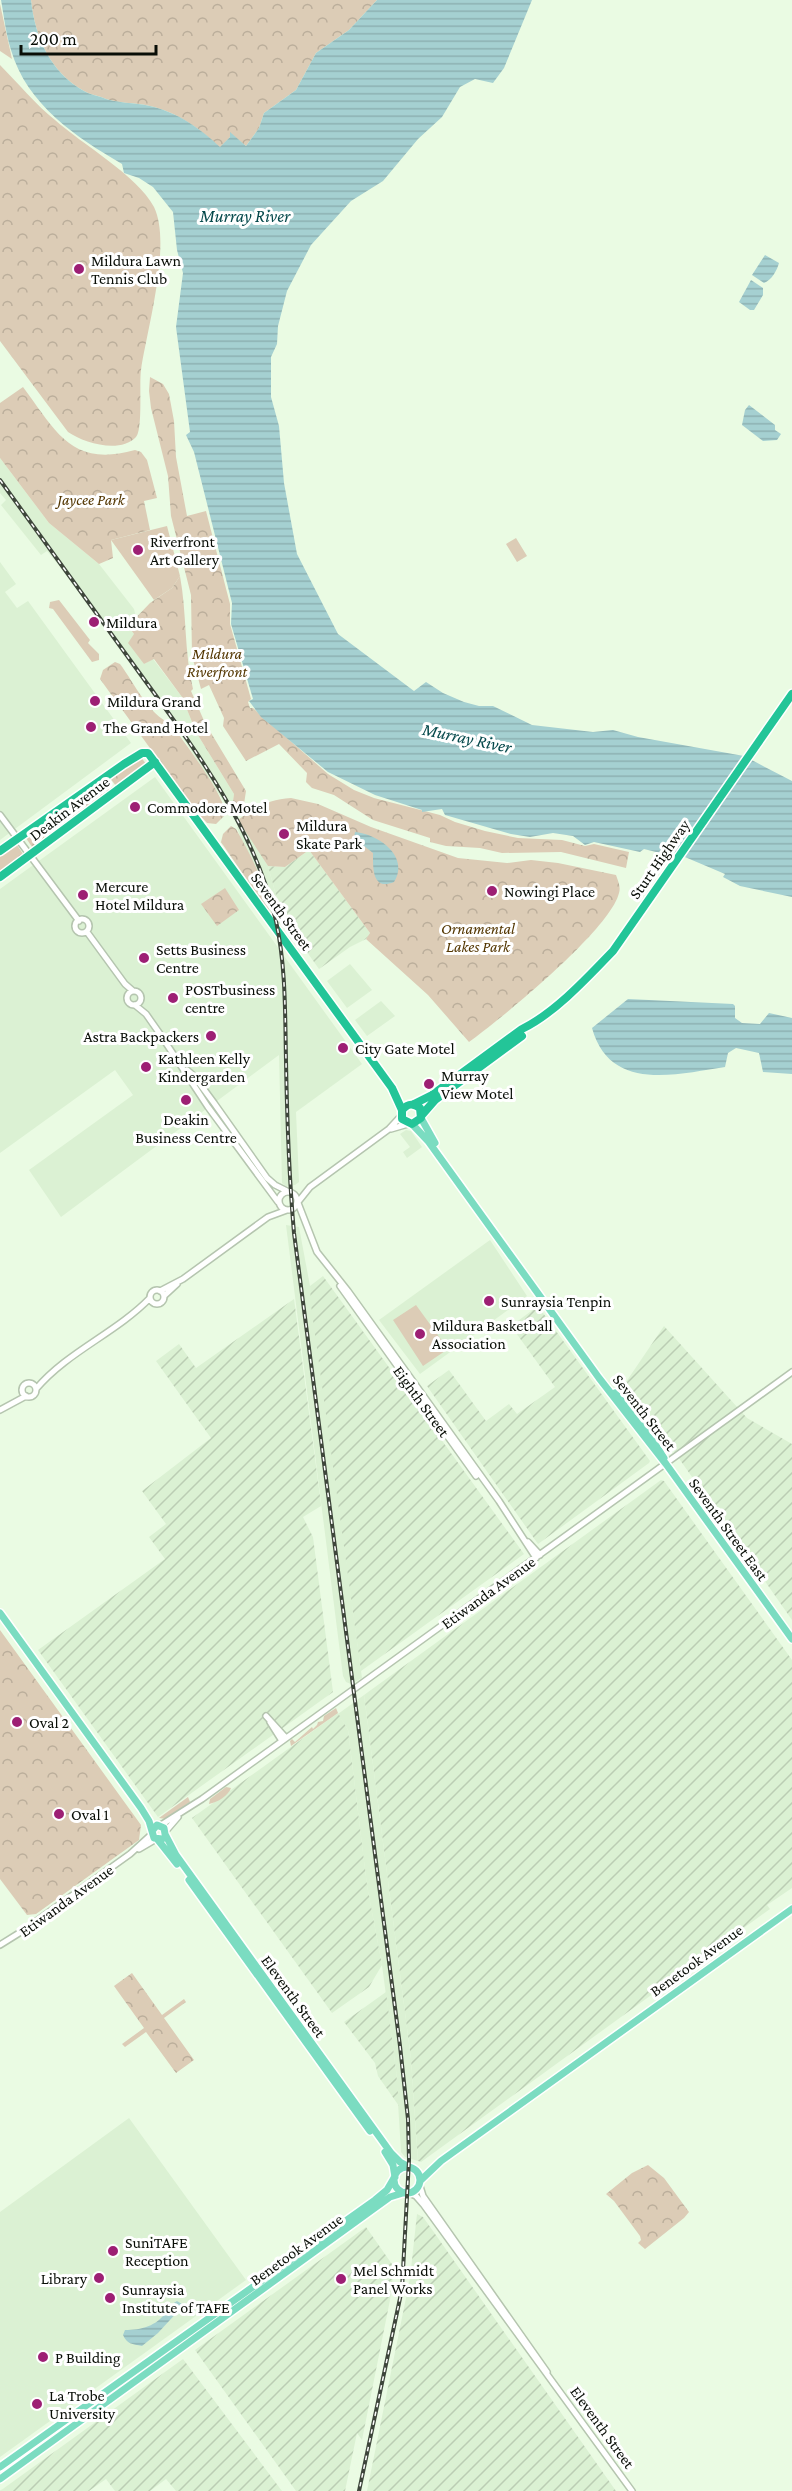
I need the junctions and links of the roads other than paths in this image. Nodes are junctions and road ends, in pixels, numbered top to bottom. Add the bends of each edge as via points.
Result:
1 (792, 694) edge
2 (148, 753) joint
3 (155, 762) junction
4 (0, 810) edge
5 (0, 815) edge
6 (18, 838) junction
7 (0, 851) edge
8 (31, 855) junction
9 (0, 877) edge
10 (79, 921) junction
11 (87, 932) junction
12 (130, 993) junction
13 (138, 1003) junction
14 (532, 1024) junction
15 (392, 1088) junction
16 (413, 1104) junction
17 (402, 1113) junction
18 (421, 1117) junction
19 (410, 1124) junction
20 (389, 1130) junction
21 (261, 1173) junction
22 (310, 1187) junction
23 (290, 1192) junction
24 (278, 1202) junction
25 (298, 1202) junction
26 (288, 1210) junction
27 (268, 1217) junction
28 (305, 1222) junction
29 (162, 1294) junction
30 (152, 1301) junction
31 (792, 1372) edge
32 (49, 1375) junction
33 (31, 1383) junction
34 (36, 1389) junction
35 (24, 1393) junction
36 (0, 1410) edge
37 (666, 1464) junction
38 (538, 1557) junction
39 (0, 1613) edge
40 (792, 1639) edge
41 (141, 1808) junction
42 (162, 1829) junction
43 (155, 1836) junction
44 (792, 1909) edge
45 (0, 1945) edge
46 (441, 2161) junction
47 (410, 2167) junction
48 (394, 2178) junction
49 (419, 2182) junction
50 (406, 2192) junction
51 (344, 2220) junction
52 (350, 2227) junction
53 (211, 2316) junction
54 (218, 2322) junction
55 (177, 2340) junction
56 (183, 2347) junction
57 (552, 2380) junction
58 (36, 2441) junction
59 (44, 2448) junction
60 (0, 2467) edge
61 (0, 2479) edge
62 (632, 2491) edge

1 - 14 highway, Sturt Highway via 622,939 597,968
2 - 3 highway, Seventh Street
2 - 6 highway, Deakin Avenue via 124,764
3 - 8 highway, Deakin Avenue
3 - 15 highway, Seventh Street
4 - 6 street
5 - 6 street
6 - 7 highway, Deakin Avenue
6 - 8 street
8 - 9 highway, Deakin Avenue
8 - 10 street
10 - 11 street via 88,922
10 - 11 street via 77,930
11 - 12 street
12 - 13 street via 128,1002
12 - 13 street via 140,993
13 - 21 street via 185,1070 201,1084
14 - 16 highway, Sturt Highway via 432,1095
14 - 18 highway, Sturt Highway via 504,1051 435,1100
15 - 16 highway, Seventh Street
15 - 17 highway, Seventh Street
16 - 17 highway, Sturt Highway
16 - 18 highway, Seventh Street via 420,1108
17 - 19 highway, Seventh Street
17 - 20 street
18 - 19 highway, Sturt Highway
18 - 37 main road, Seventh Street via 438,1148 659,1448
19 - 20 street
19 - 37 main road, Seventh Street via 429,1143
20 - 22 street
21 - 23 street
21 - 24 street
22 - 23 street
22 - 25 street
23 - 24 street via 282,1194
23 - 25 street
24 - 26 street
24 - 27 street
25 - 26 street
25 - 28 street, Eighth Street
26 - 27 street
26 - 28 street
27 - 29 street
28 - 38 street, Eighth Street via 317,1252
29 - 30 street via 162,1302
29 - 30 street via 152,1292
30 - 32 street
31 - 37 street, Etiwanda Avenue
32 - 33 street
32 - 34 street
33 - 34 street
33 - 35 street via 24,1385
34 - 35 street via 33,1395
35 - 36 street
37 - 38 street, Etiwanda Avenue
37 - 40 main road, Seventh Street East
38 - 42 street, Etiwanda Avenue
39 - 41 main road, Eleventh Street
41 - 42 main road, Eleventh Street
41 - 43 main road, Eleventh Street
42 - 43 main road via 154,1827
42 - 43 main road via 164,1838
42 - 47 main road, Eleventh Street via 176,1855 391,2153
43 - 45 street, Etiwanda Avenue
43 - 48 main road, Eleventh Street via 389,2157
44 - 46 main road, Benetook Avenue
46 - 47 main road, Benetook Avenue via 426,2168
46 - 49 main road, Benetook Avenue
47 - 48 main road via 399,2170
47 - 49 main road via 417,2172
48 - 50 main road via 397,2187
48 - 51 main road, Benetook Avenue via 384,2193
49 - 50 main road via 414,2190
49 - 57 street, Eleventh Street via 423,2196
50 - 52 main road, Benetook Avenue via 390,2197
50 - 57 street, Eleventh Street via 418,2198
51 - 52 main road
51 - 53 main road, Benetook Avenue
52 - 54 main road, Benetook Avenue
53 - 54 main road
53 - 55 main road, Benetook Avenue
54 - 56 main road, Benetook Avenue
55 - 56 main road
55 - 58 main road, Benetook Avenue
56 - 59 main road, Benetook Avenue
57 - 62 street, Eleventh Street
58 - 59 main road
58 - 60 main road, Benetook Avenue
59 - 61 main road, Benetook Avenue

